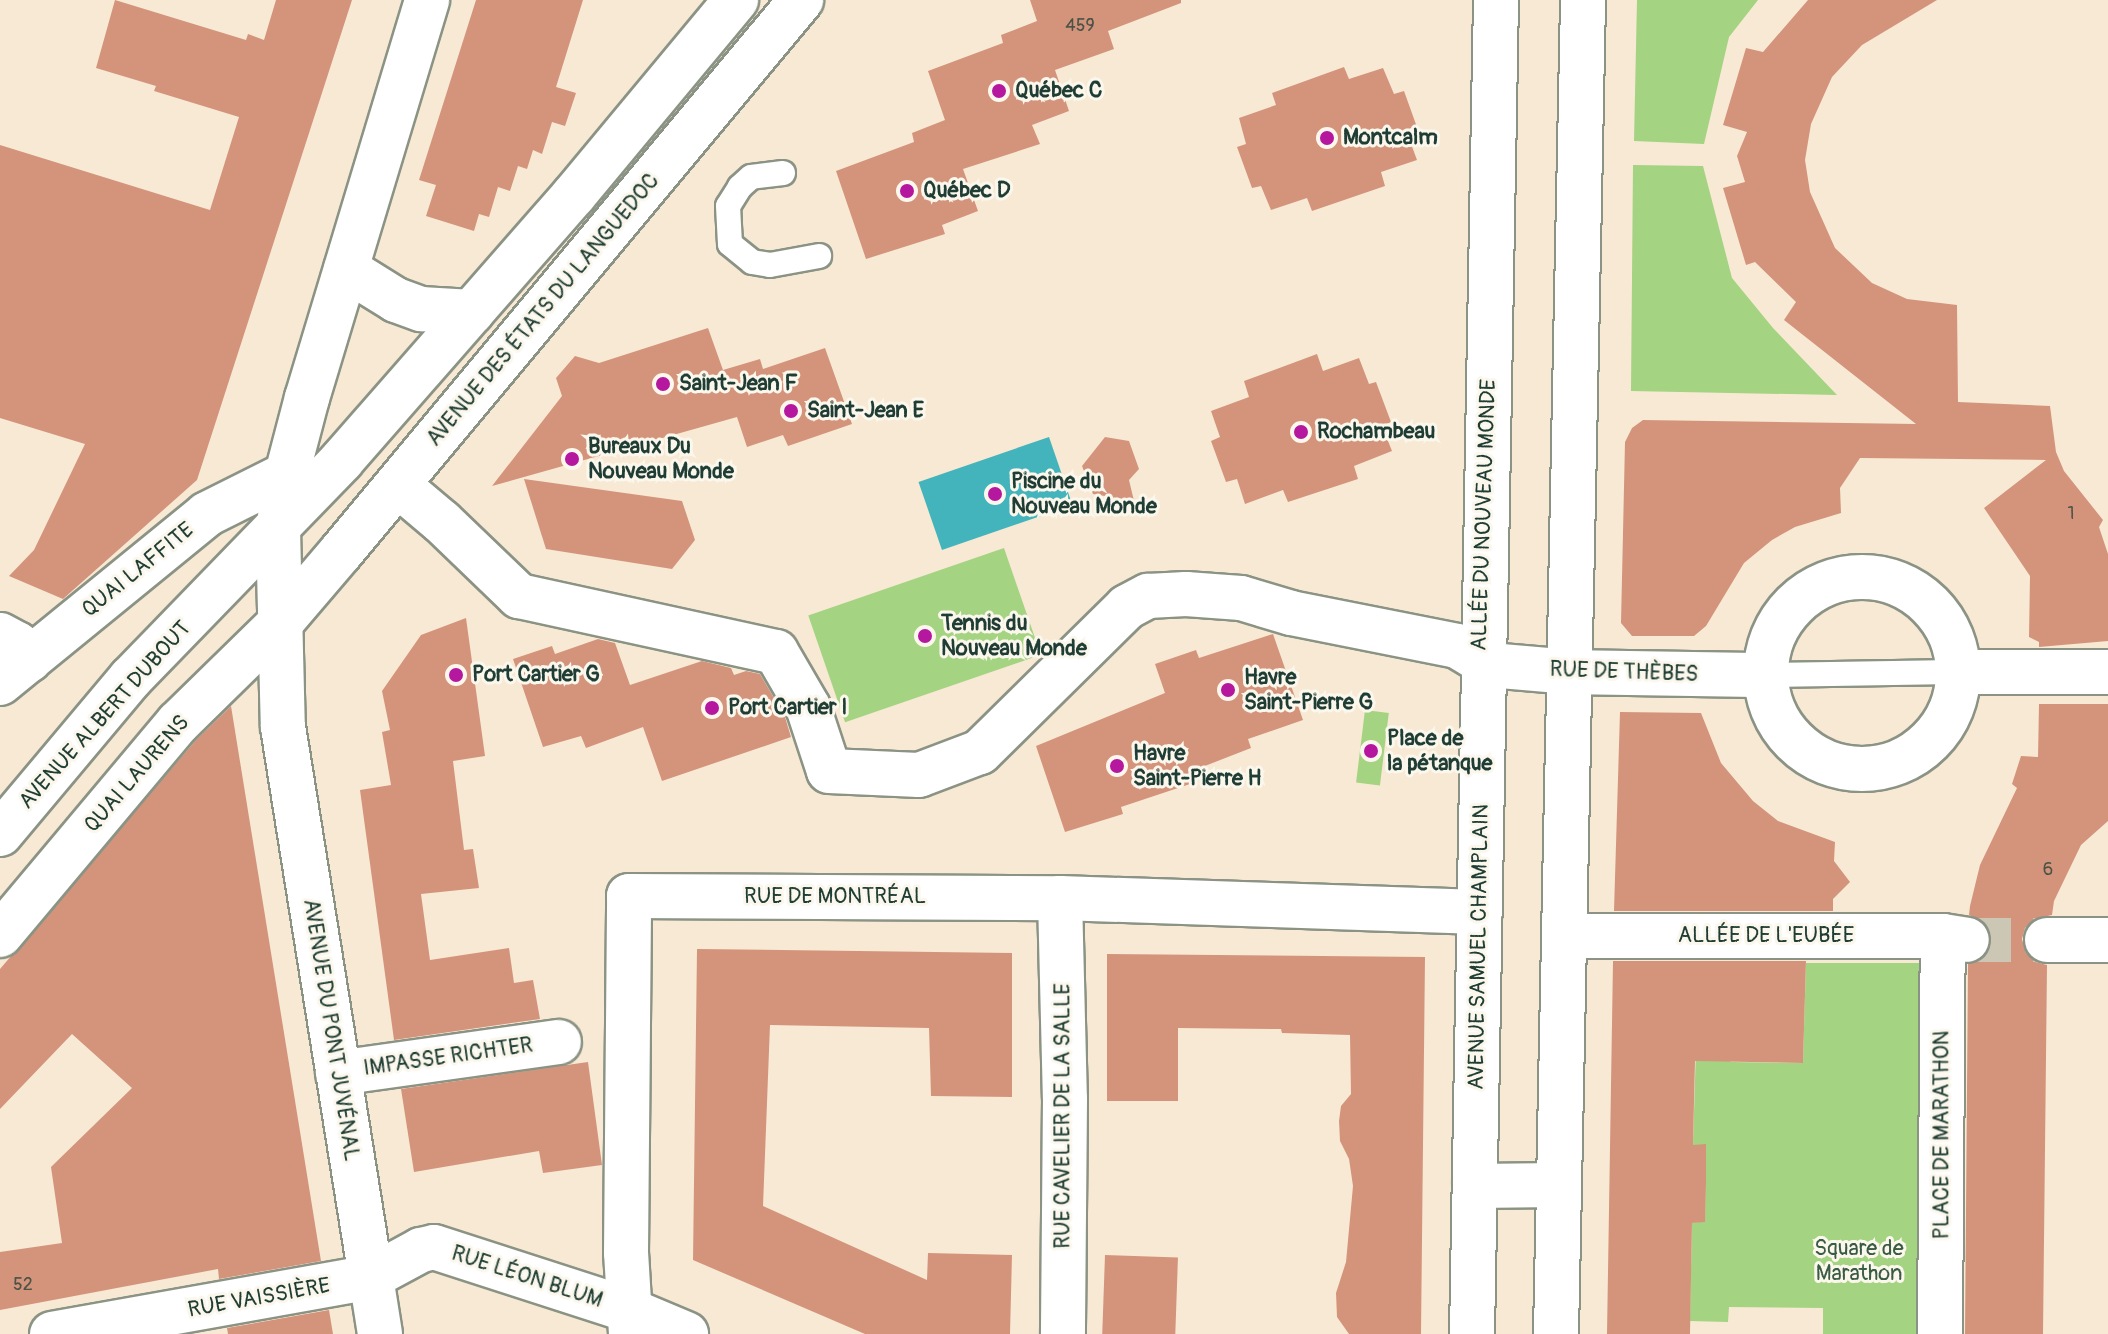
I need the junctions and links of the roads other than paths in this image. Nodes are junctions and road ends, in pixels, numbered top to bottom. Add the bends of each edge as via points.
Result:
1 (427, 0) edge
2 (736, 0) edge
3 (801, 0) edge
4 (1496, 0) edge
5 (1583, 0) edge
6 (783, 173) dead end
7 (819, 256) dead end
8 (346, 269) junction
9 (472, 312) junction
10 (287, 474) junction
11 (398, 485) junction
12 (278, 529) junction
13 (283, 620) junction
14 (10, 659) edge
15 (1482, 661) junction
16 (1571, 672) junction
17 (1958, 672) junction
18 (2108, 672) edge
19 (1766, 675) junction
20 (131, 678) junction
21 (222, 680) junction
22 (283, 727) junction
23 (0, 834) edge
24 (1060, 898) junction
25 (1480, 912) junction
26 (0, 935) edge
27 (1565, 936) junction
28 (1955, 938) joint
29 (2047, 940) tunnel mouth
30 (2108, 940) edge
31 (559, 1042) dead end
32 (338, 1073) junction
33 (1558, 1185) junction
34 (1475, 1186) junction
35 (371, 1277) junction
36 (630, 1322) edge
37 (52, 1334) edge
38 (380, 1334) edge
39 (686, 1334) edge
40 (1063, 1334) edge
41 (1472, 1334) edge
42 (1556, 1334) edge
43 (1940, 1334) edge

1 - 8 street, AVENUE DU PONT JUVÉNAL
2 - 9 street
3 - 11 street, AVENUE DES ÉTATS DU LANGUEDOC
4 - 15 street, ALLÉE DU NOUVEAU MONDE
5 - 16 street
6 - 7 lane via 751,177 740,187 728,206 730,244 752,262 770,265
8 - 9 street via 421,309
8 - 10 street, AVENUE DU PONT JUVÉNAL
9 - 12 street
10 - 12 street, AVENUE DU PONT JUVÉNAL
10 - 14 street, QUAI LAFFITE via 207,514
11 - 13 street, AVENUE DES ÉTATS DU LANGUEDOC
11 - 15 street, ALLÉE DU NOUVEAU MONDE via 519,596 776,652 808,707 829,771 919,775 980,752 1127,607 1148,596 1241,598 1457,646
12 - 13 street, AVENUE DU PONT JUVÉNAL
12 - 20 street, AVENUE ALBERT DUBOUT
13 - 21 street, QUAI LAURENS
13 - 22 street, AVENUE DU PONT JUVÉNAL
15 - 16 street, RUE DE THÈBES
15 - 25 street, AVENUE SAMUEL CHAMPLAIN
16 - 19 street, RUE DE THÈBES
16 - 27 street
17 - 18 street, RUE DE THÈBES
17 - 19 lane, RUE DE THÈBES
17 - 19 street via 1946,721 1930,740 1911,756 1863,769 1827,762 1795,742 1769,700
17 - 19 street via 1950,636 1929,603 1885,579 1860,576 1812,590 1792,606 1768,650
20 - 21 street
20 - 23 street, AVENUE ALBERT DUBOUT
21 - 22 street via 254,693
21 - 26 street, QUAI LAURENS via 178,723
22 - 32 street, AVENUE DU PONT JUVÉNAL
24 - 25 street, RUE DE MONTRÉAL
24 - 36 street, RUE DE MONTRÉAL via 629,896
24 - 40 street, RUE CAVELIER DE LA SALLE
25 - 34 street, AVENUE SAMUEL CHAMPLAIN
27 - 28 street, ALLÉE DE L'EUBÉE
27 - 33 street
28 - 43 street, PLACE DE MARATHON
29 - 30 street
31 - 32 street, IMPASSE RICHTER
32 - 35 street, AVENUE DU PONT JUVÉNAL
33 - 34 street
33 - 42 street
34 - 41 street, AVENUE SAMUEL CHAMPLAIN
35 - 36 street, RUE LÉON BLUM via 434,1247
35 - 37 street, RUE VAISSIÈRE
35 - 38 street, AVENUE DU PONT JUVÉNAL
36 - 39 street, RUE LÉON BLUM

